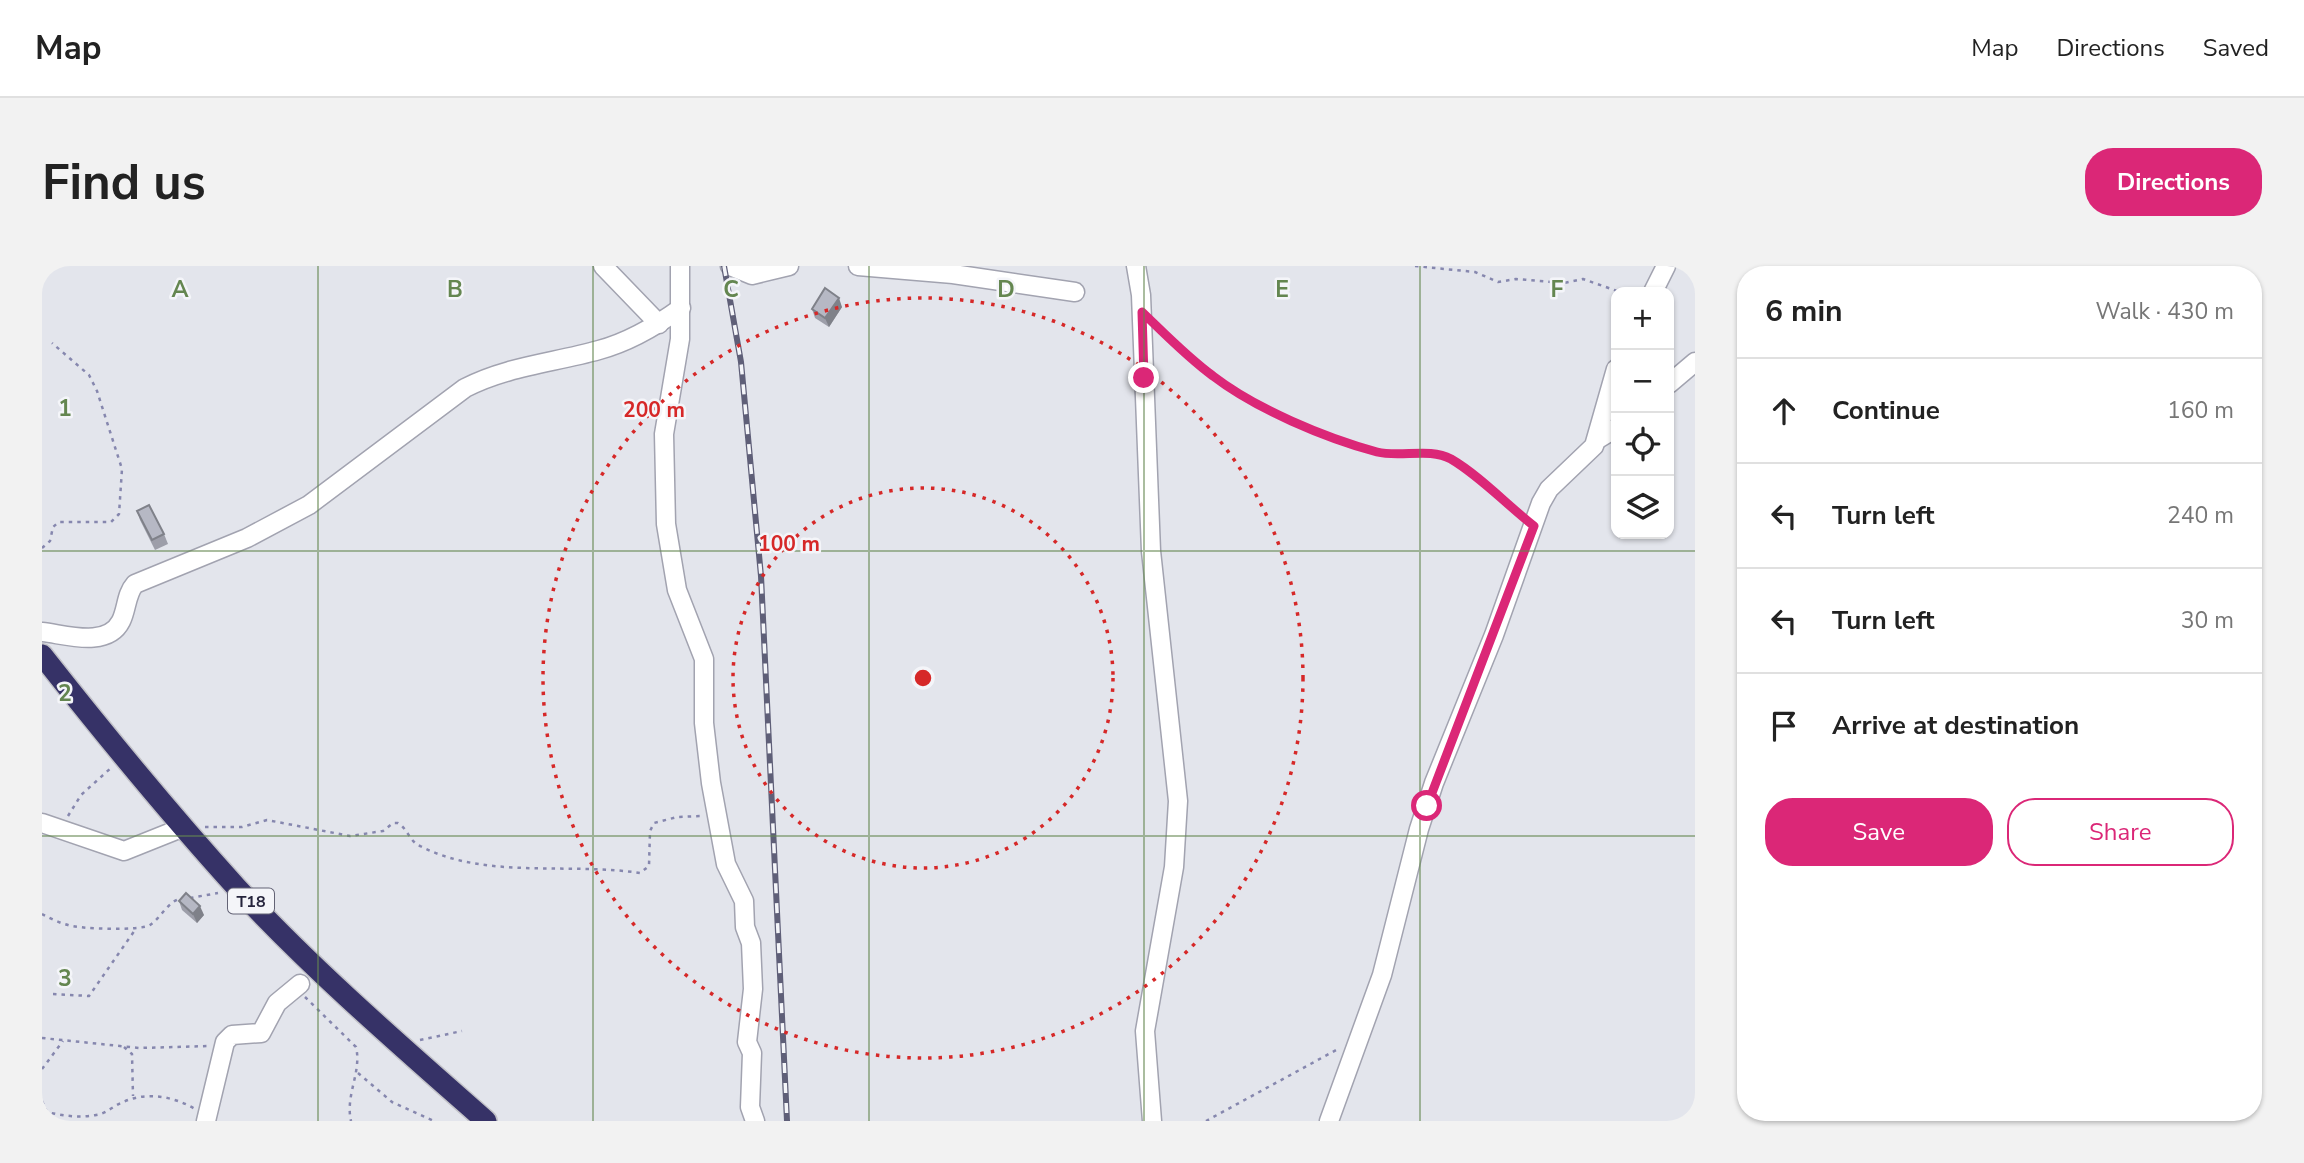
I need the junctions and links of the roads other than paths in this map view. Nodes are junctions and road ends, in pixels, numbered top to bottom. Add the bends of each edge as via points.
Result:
1 (603, 266) edge
2 (680, 266) edge
3 (730, 266) edge
4 (789, 266) edge
5 (858, 266) edge
6 (1136, 266) edge
7 (1666, 266) edge
8 (1656, 287) edge
9 (1075, 292) dead end
10 (681, 308) junction
11 (659, 324) junction
12 (1695, 362) edge
13 (1674, 380) edge
14 (1611, 383) edge
15 (1611, 431) edge
16 (1598, 439) junction
17 (42, 632) edge
18 (42, 655) edge
19 (42, 822) edge
20 (184, 827) junction
21 (300, 984) road end
22 (206, 1119) edge
23 (486, 1121) edge
24 (755, 1121) edge
25 (1152, 1121) edge
26 (1329, 1121) edge

1 - 11 street
2 - 10 street
3 - 4 street via 752,275
5 - 9 street
6 - 25 street via 1142,312 1151,551 1178,801 1174,867 1145,1031
7 - 8 street
10 - 11 street
10 - 24 street via 664,435 666,524 677,590 704,659 705,728 717,813 728,871 744,901 751,943 747,1042 750,1107
11 - 17 street via 600,350 489,376 424,416 309,505 247,538 135,584 121,620 104,634 78,639
12 - 13 street
14 - 16 street
15 - 16 street
16 - 26 street via 1549,489 1534,526 1434,783 1382,975
18 - 20 highway, T18 via 122,758
19 - 20 street via 124,851
20 - 23 highway, T18 via 312,964
21 - 22 street via 277,1003 261,1032 232,1035 224,1046

